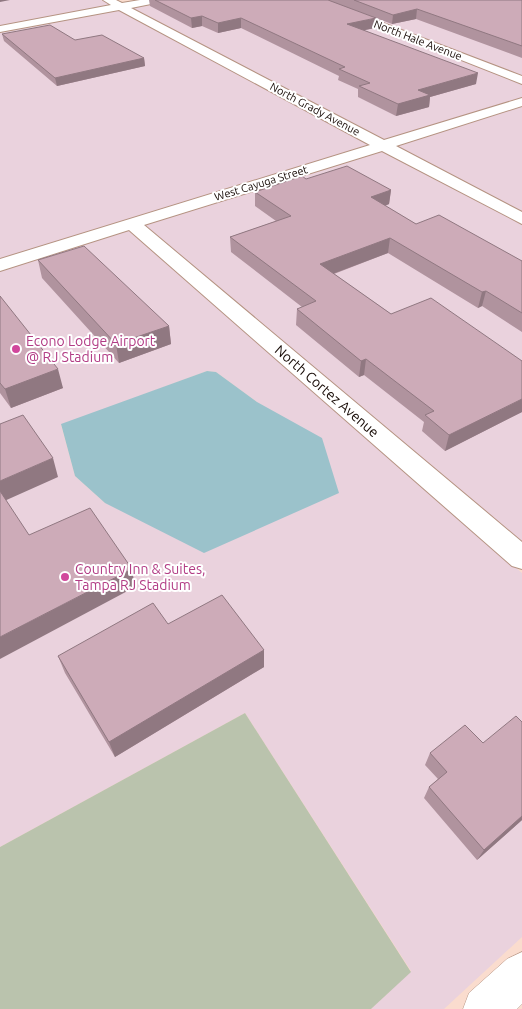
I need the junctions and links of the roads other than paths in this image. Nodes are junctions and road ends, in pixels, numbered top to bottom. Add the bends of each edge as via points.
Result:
1 (108, 0) edge
2 (157, 0) edge
3 (314, 0) edge
4 (121, 7) junction
5 (0, 29) edge
6 (522, 80) edge
7 (522, 102) edge
8 (384, 145) junction
9 (522, 219) edge
10 (132, 223) junction
11 (0, 265) edge
12 (522, 558) edge
13 (522, 974) edge
14 (485, 1009) edge

1 - 4 street, North Grady Avenue
2 - 4 street
3 - 6 street, North Hale Avenue
4 - 5 street
4 - 8 street, North Grady Avenue
7 - 8 street, West Cayuga Street
8 - 9 street, North Grady Avenue
8 - 10 street, West Cayuga Street
10 - 11 street, West Cayuga Street
10 - 12 street, North Cortez Avenue
13 - 14 street

